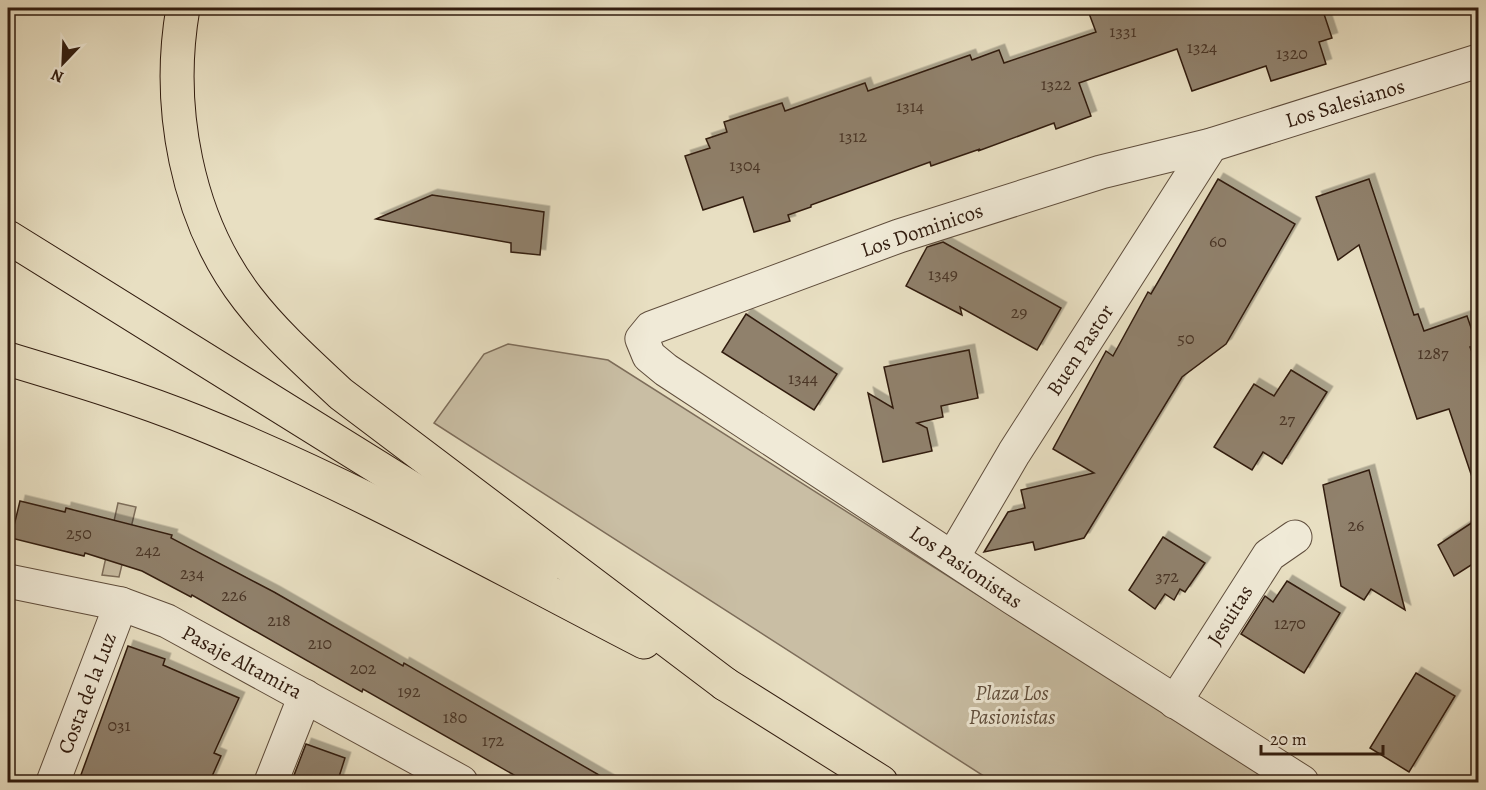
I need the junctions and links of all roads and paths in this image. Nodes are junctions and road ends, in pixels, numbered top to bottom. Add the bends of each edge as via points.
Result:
1 (183, 8) edge
2 (1479, 61) edge
3 (1211, 145) junction
4 (8, 237) edge
5 (642, 339) joint
6 (8, 359) edge
7 (1295, 537) dead end
8 (952, 556) junction
9 (8, 581) edge
10 (121, 604) junction
11 (725, 684) junction
12 (305, 696) junction
13 (1175, 702) junction
14 (53, 783) edge
15 (271, 783) edge
16 (460, 783) edge
17 (881, 783) edge
18 (1302, 783) edge

1 - 11 main road via 177,73 188,169 200,213 248,298 341,394
2 - 3 street, Los Salesianos
3 - 5 street, Los Dominicos via 1101,172 899,236 651,328
3 - 8 street, Buen Pastor
4 - 11 main road
5 - 8 street, Los Pasionistas via 649,356 666,370
6 - 11 main road via 197,422 307,471
7 - 13 street, Jesuitas via 1269,555
8 - 13 street, Los Pasionistas
9 - 10 street, Pasaje Altamira
10 - 12 street, Pasaje Altamira via 167,621
10 - 14 street, Costa de la Luz
11 - 17 main road
12 - 15 street
12 - 16 street, Pasaje Altamira
13 - 18 street, Los Pasionistas

